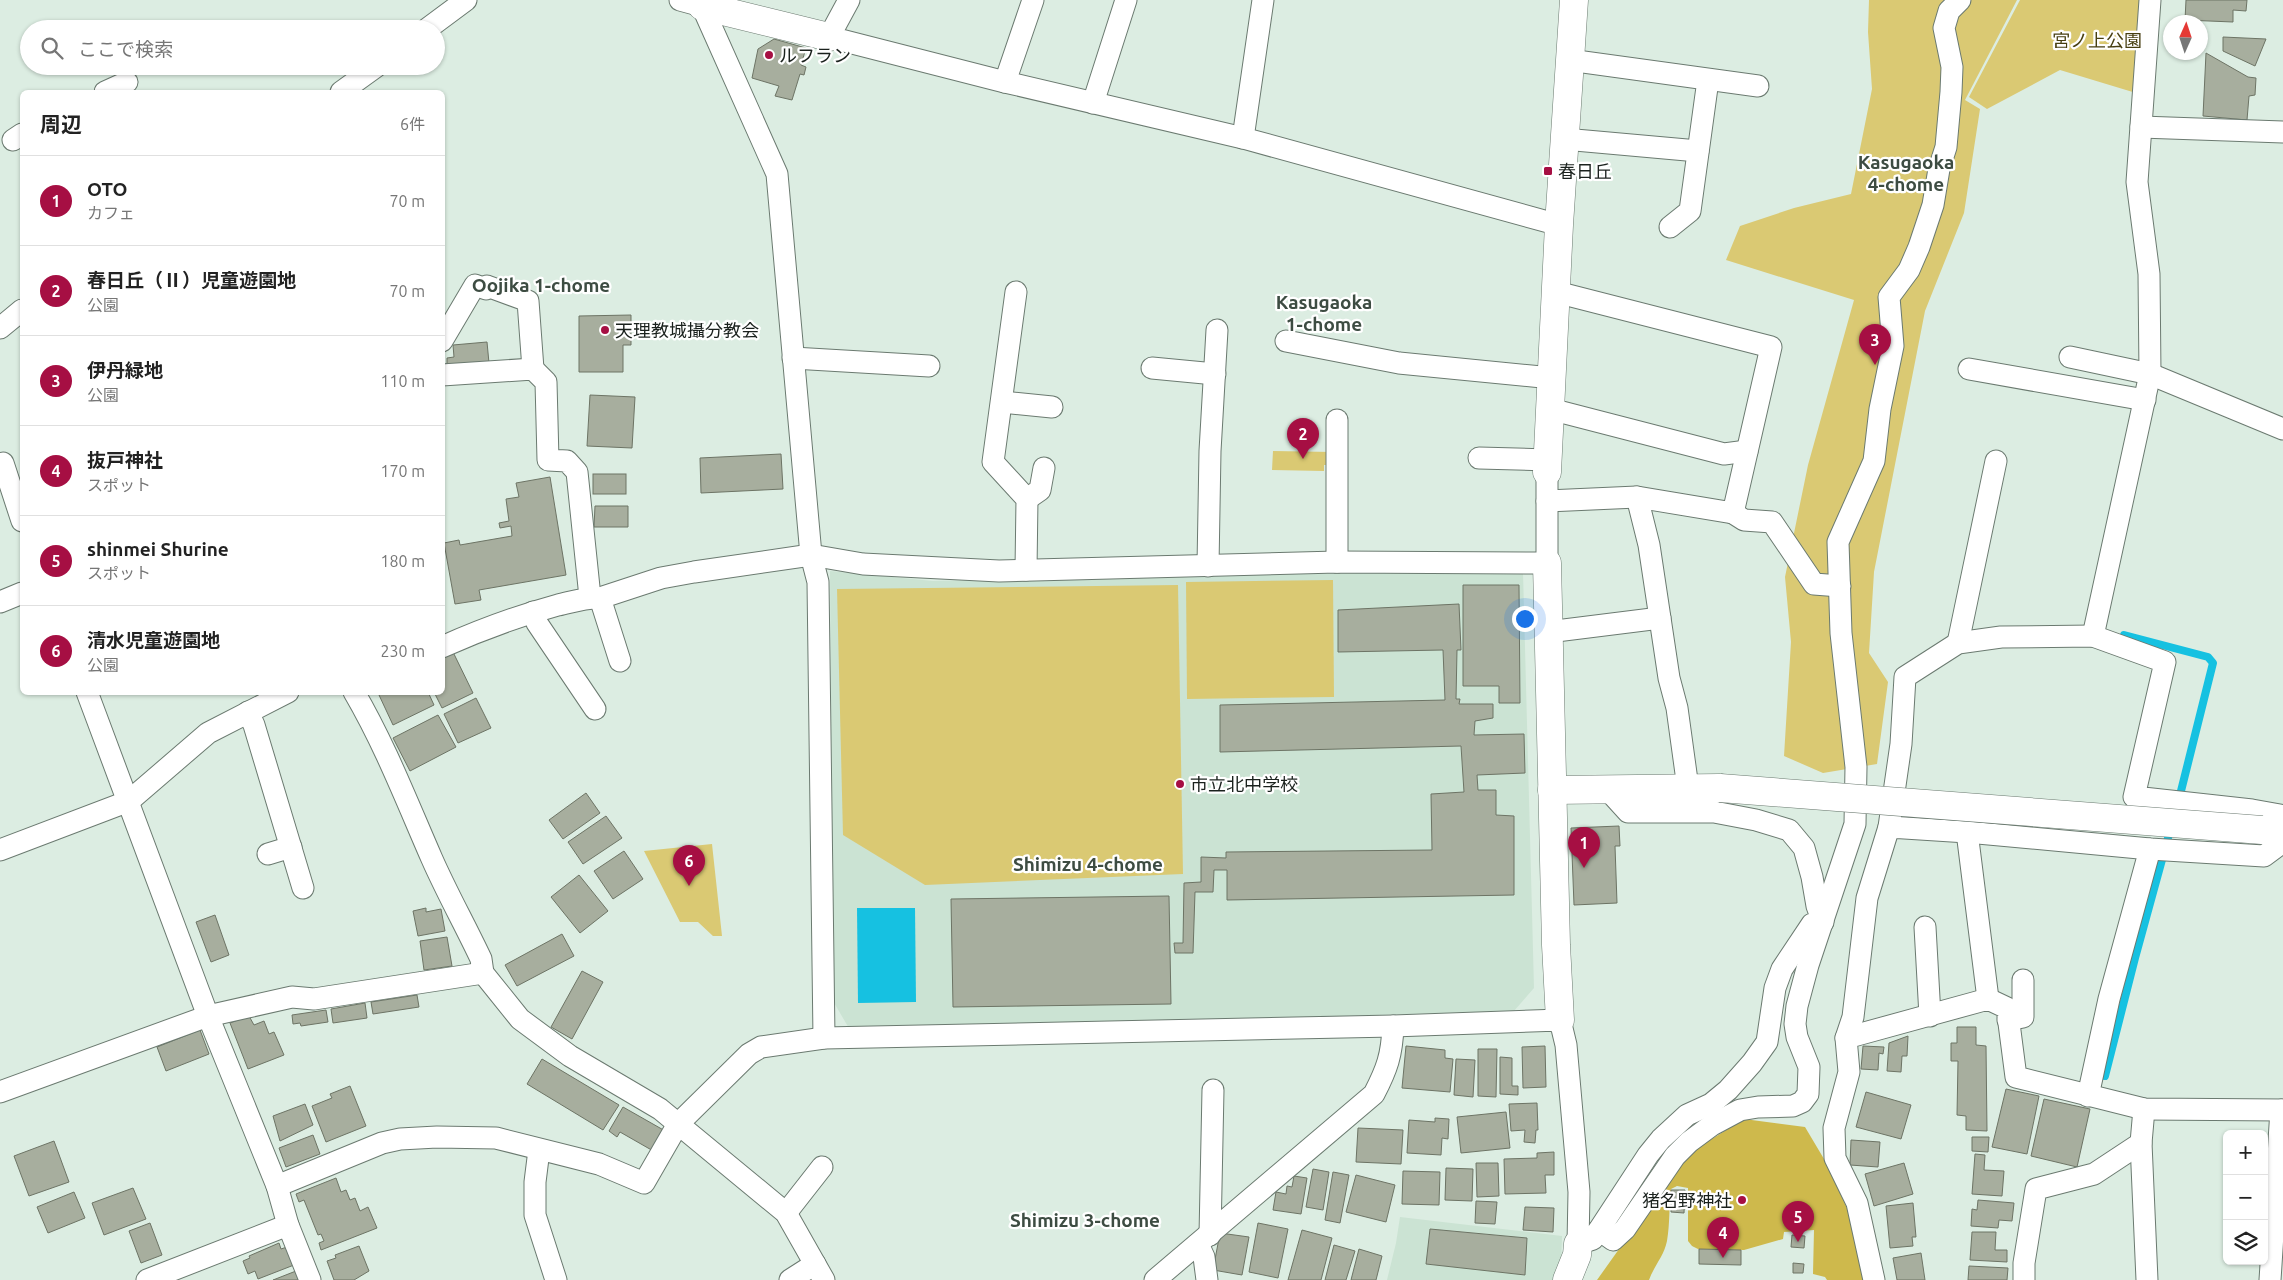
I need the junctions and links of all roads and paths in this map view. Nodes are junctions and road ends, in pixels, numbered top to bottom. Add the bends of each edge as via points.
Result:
1 (466, 0) edge
2 (849, 0) edge
3 (1033, 0) edge
4 (1126, 0) edge
5 (1263, 0) edge
6 (1574, 0) edge
7 (1960, 0) edge
8 (2150, 0) edge
9 (693, 2) edge
10 (439, 20) edge
11 (829, 37) junction
12 (1570, 60) junction
13 (365, 75) edge
14 (1708, 80) junction
15 (127, 82) dead end
16 (1005, 82) junction
17 (1758, 86) dead end
18 (109, 90) edge
19 (344, 90) edge
20 (1093, 103) junction
21 (2141, 127) junction
22 (2283, 132) edge
23 (1243, 138) junction
24 (1564, 138) junction
25 (1698, 151) junction
26 (1559, 225) junction
27 (1670, 227) dead end
28 (1016, 292) dead end
29 (1556, 292) junction
30 (20, 312) edge
31 (0, 328) edge
32 (1217, 330) dead end
33 (445, 336) edge
34 (1286, 341) dead end
35 (2070, 357) dead end
36 (793, 358) junction
37 (929, 366) dead end
38 (1152, 368) dead end
39 (1969, 369) dead end
40 (533, 370) junction
41 (1215, 374) junction
42 (2150, 374) junction
43 (445, 375) edge
44 (1552, 378) junction
45 (2144, 400) junction
46 (1002, 402) junction
47 (1052, 407) dead end
48 (1550, 409) junction
49 (1337, 420) dead end
50 (2283, 429) edge
51 (1747, 451) junction
52 (1479, 458) dead end
53 (1996, 461) dead end
54 (1, 462) edge
55 (1547, 466) junction
56 (1044, 468) dead end
57 (20, 476) edge
58 (1637, 497) junction
59 (1028, 499) junction
60 (1547, 501) junction
61 (1733, 513) junction
62 (20, 515) edge
63 (811, 555) junction
64 (1337, 562) junction
65 (1547, 563) junction
66 (1208, 566) junction
67 (1026, 570) junction
68 (1840, 586) junction
69 (20, 595) edge
70 (595, 597) junction
71 (0, 602) edge
72 (533, 612) junction
73 (1660, 618) junction
74 (1548, 632) junction
75 (2093, 636) junction
76 (1958, 643) junction
77 (445, 646) edge
78 (620, 661) dead end
79 (88, 695) edge
80 (282, 695) edge
81 (356, 695) edge
82 (595, 709) dead end
83 (248, 712) junction
84 (1688, 788) junction
85 (1552, 790) junction
86 (1608, 790) junction
87 (129, 801) junction
88 (1889, 827) junction
89 (2278, 830) edge
90 (1967, 832) junction
91 (291, 847) junction
92 (2150, 849) junction
93 (0, 850) edge
94 (268, 854) dead end
95 (303, 888) dead end
96 (1823, 922) junction
97 (1925, 927) dead end
98 (483, 973) junction
99 (2023, 980) dead end
100 (1988, 999) junction
101 (208, 1016) junction
102 (1930, 1016) junction
103 (1560, 1020) junction
104 (2008, 1020) junction
105 (1393, 1026) junction
106 (824, 1038) junction
107 (1846, 1038) junction
108 (1213, 1090) dead end
109 (0, 1092) edge
110 (2088, 1096) junction
111 (2144, 1109) junction
112 (2282, 1110) edge
113 (678, 1124) junction
114 (2141, 1143) junction
115 (539, 1150) junction
116 (822, 1167) dead end
117 (277, 1186) junction
118 (786, 1213) junction
119 (288, 1225) junction
120 (1589, 1237) junction
121 (1204, 1239) junction
122 (819, 1272) edge
123 (2265, 1273) edge
124 (147, 1280) edge
125 (310, 1280) edge
126 (556, 1280) edge
127 (790, 1280) edge
128 (1155, 1280) edge
129 (1207, 1280) edge
130 (1567, 1280) edge
131 (1874, 1280) edge
132 (2024, 1280) edge
133 (2147, 1280) edge

1 - 10 street
2 - 11 street
3 - 16 street
4 - 20 street
5 - 23 street
6 - 12 street
7 - 68 street via 1949,11 1944,28 1952,67 1946,146 1933,206 1919,247 1909,270 1889,297 1893,346 1880,409 1874,461 1838,542
8 - 21 street
9 - 11 street
9 - 36 street via 776,174
11 - 16 street
12 - 14 street
12 - 24 street
13 - 19 street
14 - 17 street
14 - 25 street
15 - 18 street
16 - 20 street
20 - 23 street
21 - 22 street
21 - 42 street via 2136,188 2149,274
23 - 26 street
24 - 25 street
24 - 26 street
25 - 27 street via 1690,211
26 - 29 street
28 - 46 street
29 - 44 street
29 - 51 street via 1771,347
30 - 31 street
32 - 41 street
33 - 40 street via 475,286 486,289 488,286 528,301
34 - 44 street via 1399,363
35 - 42 street
36 - 37 street
36 - 63 street
38 - 41 street
39 - 45 street via 1997,381
40 - 43 street
40 - 70 street via 546,382 548,460 567,461 578,472
41 - 66 street
42 - 45 street
42 - 50 street
44 - 48 street
45 - 75 street
46 - 47 street
46 - 59 street via 993,462
48 - 51 street via 1724,454
48 - 55 street
49 - 64 street
51 - 61 street
52 - 55 street
53 - 76 street
54 - 57 street
54 - 62 street
55 - 60 street
56 - 59 street via 1040,490
58 - 60 street
58 - 61 street
58 - 73 street via 1649,545
59 - 67 street
60 - 65 street
61 - 68 street via 1744,520 1772,522 1814,584
63 - 67 street via 863,564
63 - 70 street via 661,578
63 - 106 street via 818,582
64 - 65 street
64 - 66 street
65 - 74 street
66 - 67 street
68 - 96 street via 1841,633 1856,767 1855,824
69 - 71 street
70 - 72 street
70 - 78 street
72 - 77 street
72 - 82 street
73 - 74 street
73 - 84 street
74 - 85 street
75 - 76 street via 2001,637
75 - 89 street via 2165,662 2134,797 2280,815
76 - 88 street via 1905,677 1901,744
79 - 87 street
80 - 83 street
81 - 98 street via 391,762 433,861 481,958
83 - 87 street via 208,733
83 - 91 street
84 - 86 street
84 - 89 street, bridge
85 - 86 street
85 - 103 street
86 - 96 street via 1628,812 1714,812 1789,830 1804,848
87 - 93 street
87 - 101 street
88 - 90 street
88 - 107 street via 1867,898 1853,1017
89 - 92 street via 2264,856
90 - 92 street
90 - 100 street
91 - 94 street
91 - 95 street
92 - 110 street via 2109,999
96 - 120 street via 1812,924 1784,963 1775,988 1767,1042 1752,1063 1728,1090 1711,1104 1687,1115 1661,1139
96 - 120 street via 1797,1006 1795,1024 1809,1067 1808,1094 1802,1102 1792,1106 1740,1110 1712,1126 1675,1156 1625,1229 1613,1240
97 - 102 street
98 - 101 street via 314,1000 292,997
98 - 113 street via 520,1019 544,1039 660,1109
99 - 104 street via 2023,1017
100 - 102 street
100 - 104 street via 2007,1008
101 - 109 street
101 - 117 street
102 - 107 street
103 - 105 street
103 - 120 street via 1566,1045 1579,1192
104 - 110 street via 2016,1077
105 - 106 street
105 - 121 street via 1392,1050 1374,1094
106 - 113 street via 761,1047
107 - 131 street via 1849,1072 1834,1128 1835,1158 1857,1203
108 - 121 street
110 - 111 street
111 - 112 street
111 - 114 street
112 - 123 street
113 - 115 street via 644,1183 599,1164
113 - 118 street
114 - 132 street via 2094,1174 2036,1189
114 - 133 street
115 - 117 street via 496,1138 400,1139 382,1143
115 - 126 street via 535,1215
116 - 118 street
117 - 119 street
118 - 122 street
119 - 124 street
119 - 125 street
120 - 130 street
121 - 128 street
121 - 129 street
122 - 127 street

